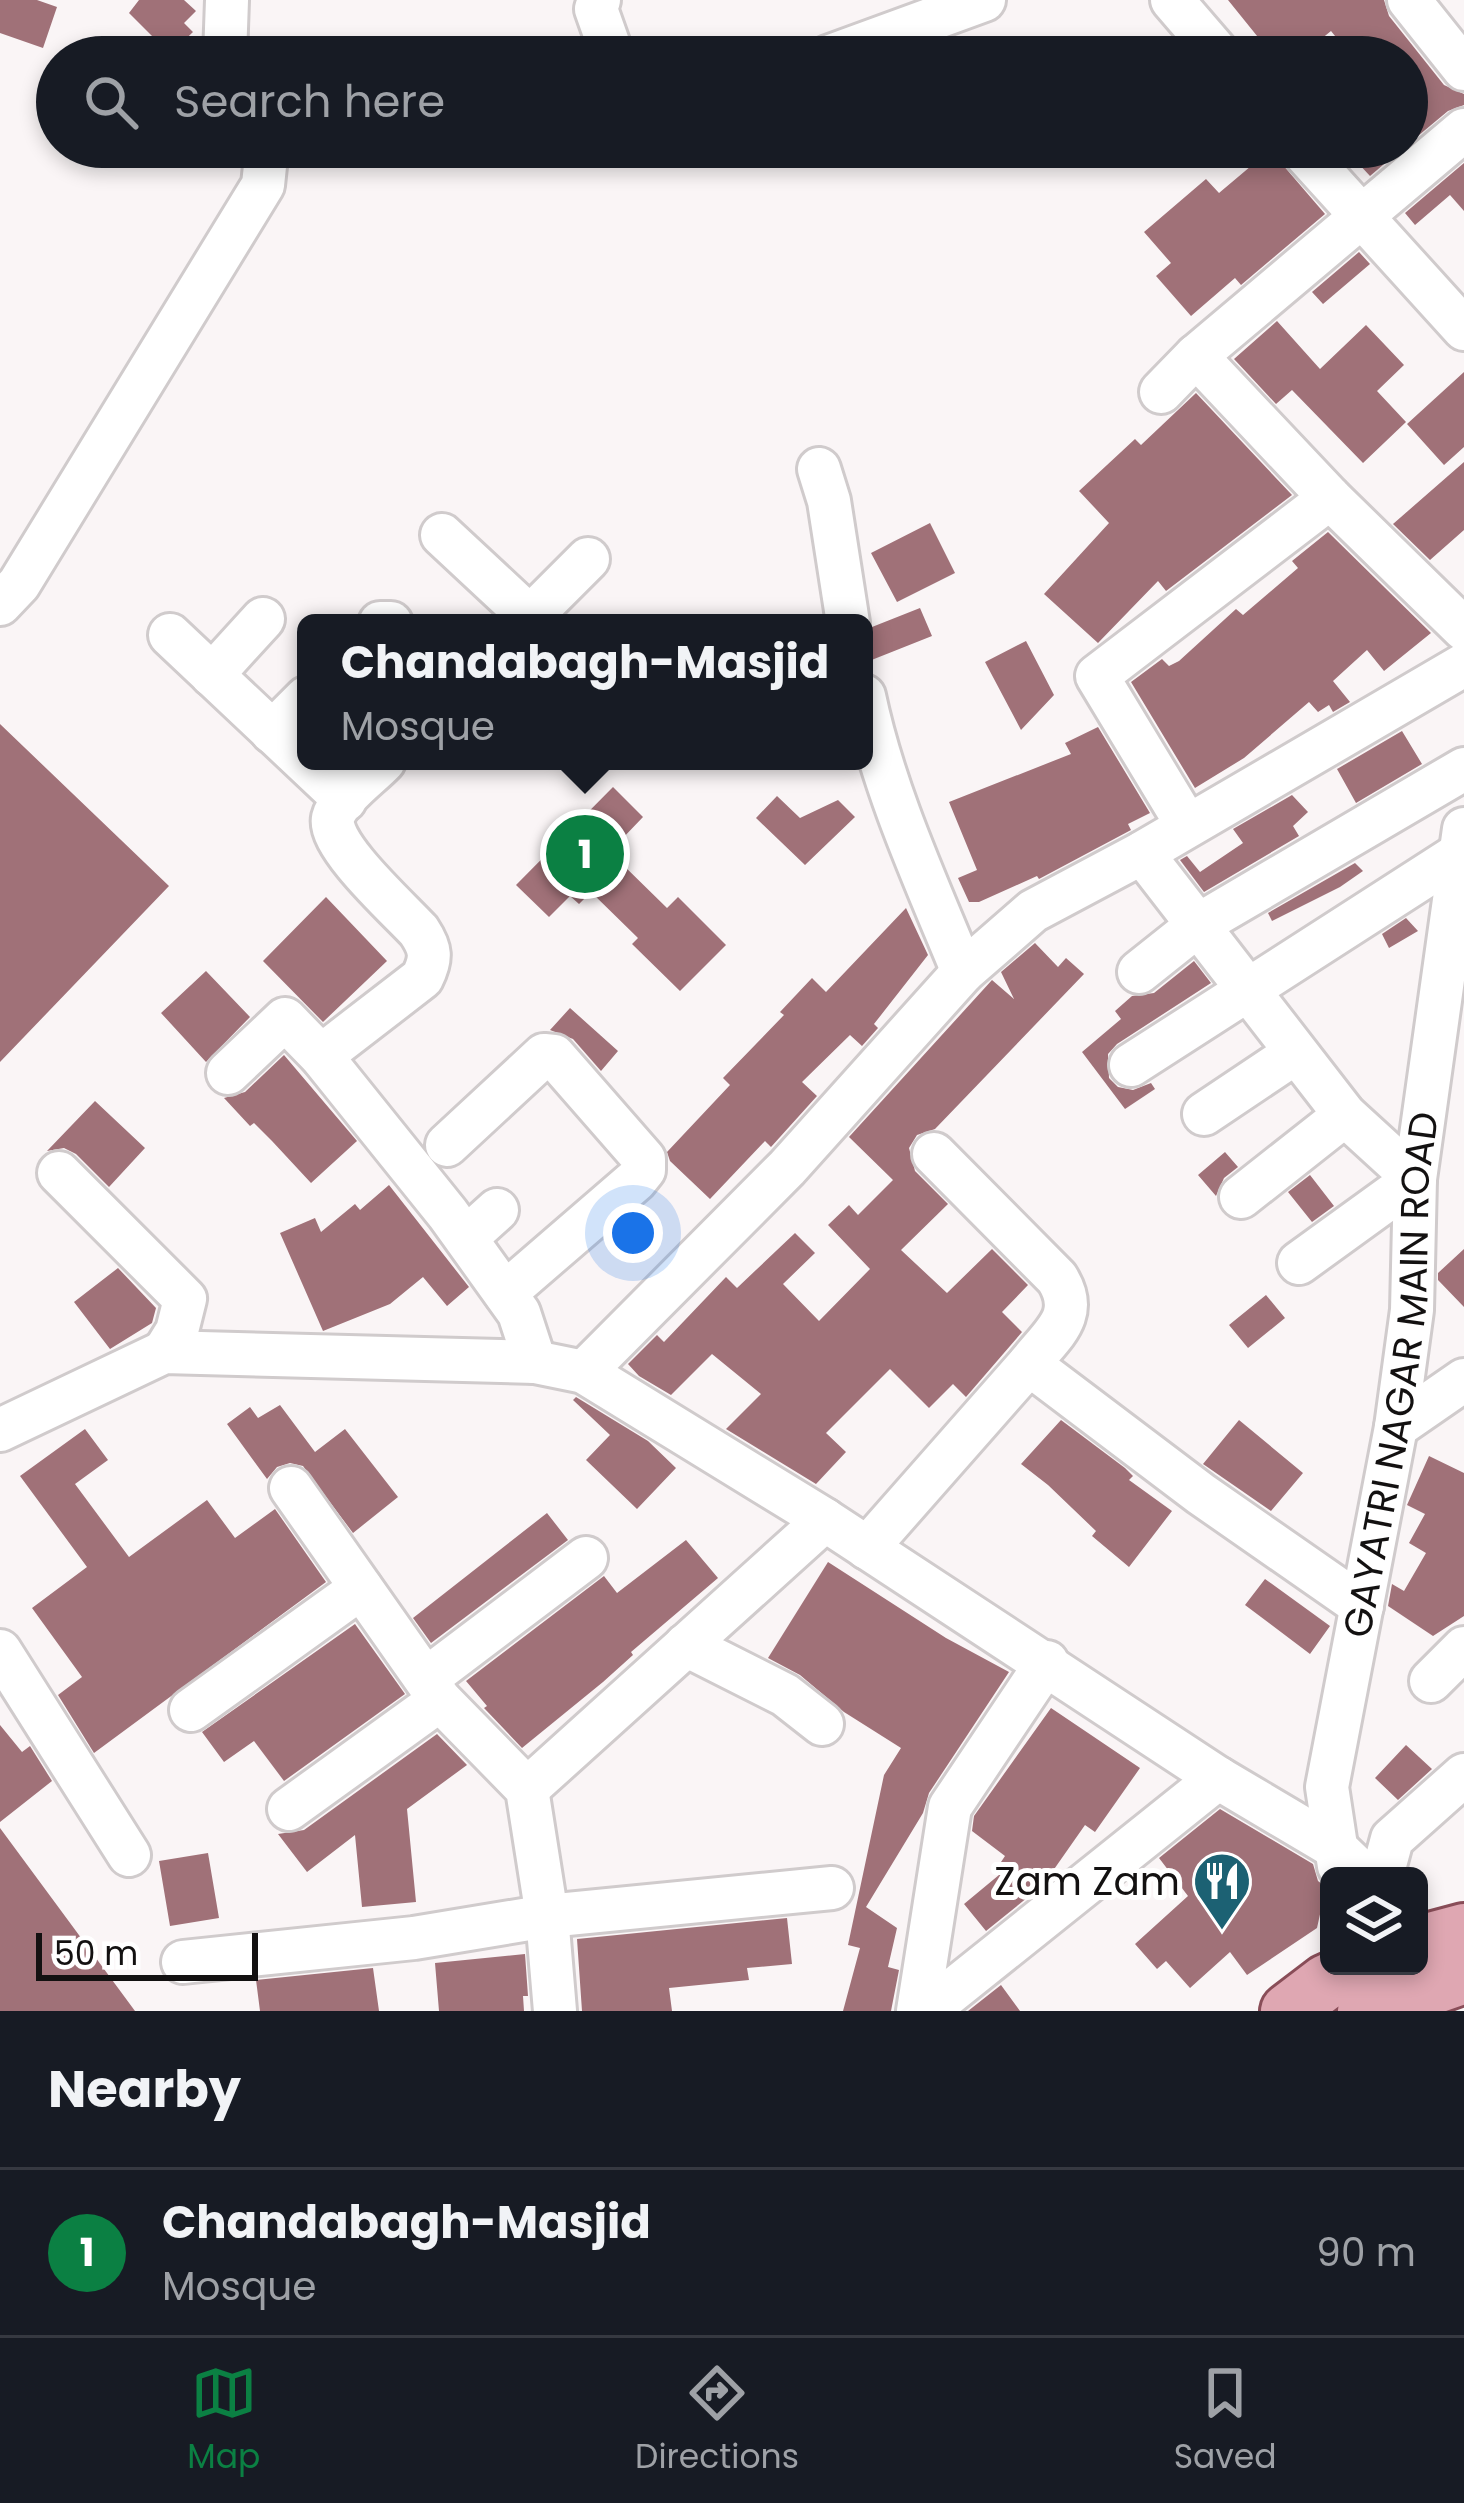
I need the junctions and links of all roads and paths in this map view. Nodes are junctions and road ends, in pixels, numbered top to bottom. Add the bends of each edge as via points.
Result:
1 (227, 0) edge
2 (598, 0) edge
3 (984, 0) edge
4 (1172, 0) edge
5 (1409, 0) edge
6 (226, 36) edge
7 (606, 36) edge
8 (885, 36) edge
9 (1203, 36) edge
10 (1464, 69) edge
11 (1464, 130) edge
12 (1428, 160) edge
13 (265, 168) edge
14 (1317, 168) edge
15 (1418, 168) edge
16 (1359, 217) junction
17 (1464, 329) edge
18 (1196, 356) junction
19 (1161, 392) dead end
20 (819, 469) dead end
21 (1330, 498) junction
22 (442, 535) dead end
23 (588, 559) dead end
24 (0, 604) edge
25 (521, 614) edge
26 (533, 614) edge
27 (847, 614) edge
28 (263, 620) dead end
29 (1464, 628) edge
30 (170, 635) dead end
31 (1464, 665) edge
32 (212, 675) junction
33 (297, 707) edge
34 (272, 732) junction
35 (873, 736) edge
36 (297, 755) edge
37 (1464, 769) edge
38 (313, 770) edge
39 (375, 770) edge
40 (345, 800) junction
41 (1187, 825) junction
42 (1462, 841) edge
43 (1142, 853) junction
44 (1198, 926) junction
45 (963, 972) junction
46 (1139, 972) dead end
47 (1247, 990) junction
48 (1295, 1053) junction
49 (321, 1056) junction
50 (1131, 1065) dead end
51 (228, 1073) dead end
52 (1204, 1114) dead end
53 (1345, 1114) junction
54 (447, 1145) dead end
55 (934, 1154) dead end
56 (59, 1173) dead end
57 (1415, 1180) junction
58 (1241, 1197) dead end
59 (1299, 1263) dead end
60 (506, 1293) junction
61 (164, 1352) junction
62 (536, 1362) junction
63 (1029, 1364) junction
64 (584, 1372) junction
65 (1464, 1380) edge
66 (1396, 1427) junction
67 (0, 1430) edge
68 (290, 1488) dead end
69 (825, 1520) junction
70 (867, 1547) junction
71 (586, 1558) dead end
72 (362, 1588) junction
73 (1362, 1606) junction
74 (686, 1646) junction
75 (1464, 1648) edge
76 (0, 1652) edge
77 (1047, 1662) junction
78 (1431, 1681) dead end
79 (433, 1689) junction
80 (191, 1710) dead end
81 (822, 1724) dead end
82 (1464, 1775) edge
83 (1218, 1778) junction
84 (527, 1789) junction
85 (289, 1809) dead end
86 (129, 1855) dead end
87 (1348, 1866) edge
88 (1384, 1867) edge
89 (832, 1888) dead end
90 (547, 1916) junction
91 (1443, 1949) edge
92 (183, 1961) dead end
93 (1372, 1986) edge
94 (555, 2011) edge
95 (923, 2011) edge
96 (1288, 2011) edge

1 - 6 street
2 - 7 street
3 - 8 street
4 - 9 street
5 - 10 street
11 - 12 street
13 - 24 street via 263,185
14 - 16 street
15 - 16 street
16 - 17 street
16 - 18 street
18 - 19 street
18 - 21 street
20 - 27 street
21 - 29 street
21 - 41 street via 1096,676
22 - 25 street
23 - 26 street
28 - 32 street
30 - 32 street
31 - 41 street
32 - 34 street
33 - 34 street
34 - 36 street
35 - 45 street
37 - 44 street
38 - 40 street
39 - 40 street
40 - 49 street via 332,824 338,843 419,931 431,960 422,978
41 - 43 street
42 - 47 street
42 - 57 street, GAYATRI NAGAR MAIN ROAD
43 - 44 street
43 - 45 street via 1033,911
44 - 46 street
44 - 47 street
45 - 64 street via 788,1168
47 - 48 street
47 - 50 street
48 - 52 street
48 - 53 street
49 - 51 street via 284,1019
49 - 60 street via 481,1224
53 - 57 street
53 - 58 street
54 - 60 street via 544,1055 554,1056 644,1159 636,1180
55 - 63 street via 1057,1278 1069,1300
56 - 61 street via 184,1299
57 - 59 street
57 - 66 street, GAYATRI NAGAR MAIN ROAD via 1412,1310
60 - 62 street
61 - 62 street
61 - 67 street
62 - 64 street
63 - 70 street
63 - 73 street
64 - 69 street
65 - 66 street
66 - 73 street, GAYATRI NAGAR MAIN ROAD
68 - 72 street
69 - 70 street
69 - 74 street
70 - 77 street
71 - 79 street
72 - 79 street
72 - 80 street
73 - 87 street, GAYATRI NAGAR MAIN ROAD via 1327,1787
74 - 81 street via 785,1695
74 - 84 street
75 - 78 street
76 - 86 street
77 - 83 street
77 - 95 street via 950,1808
79 - 84 street
79 - 85 street
82 - 88 street via 1392,1839
83 - 87 street
83 - 95 street
84 - 90 street
89 - 90 street
90 - 92 street
90 - 94 street
91 - 93 main road
93 - 96 main road via 1325,1982

